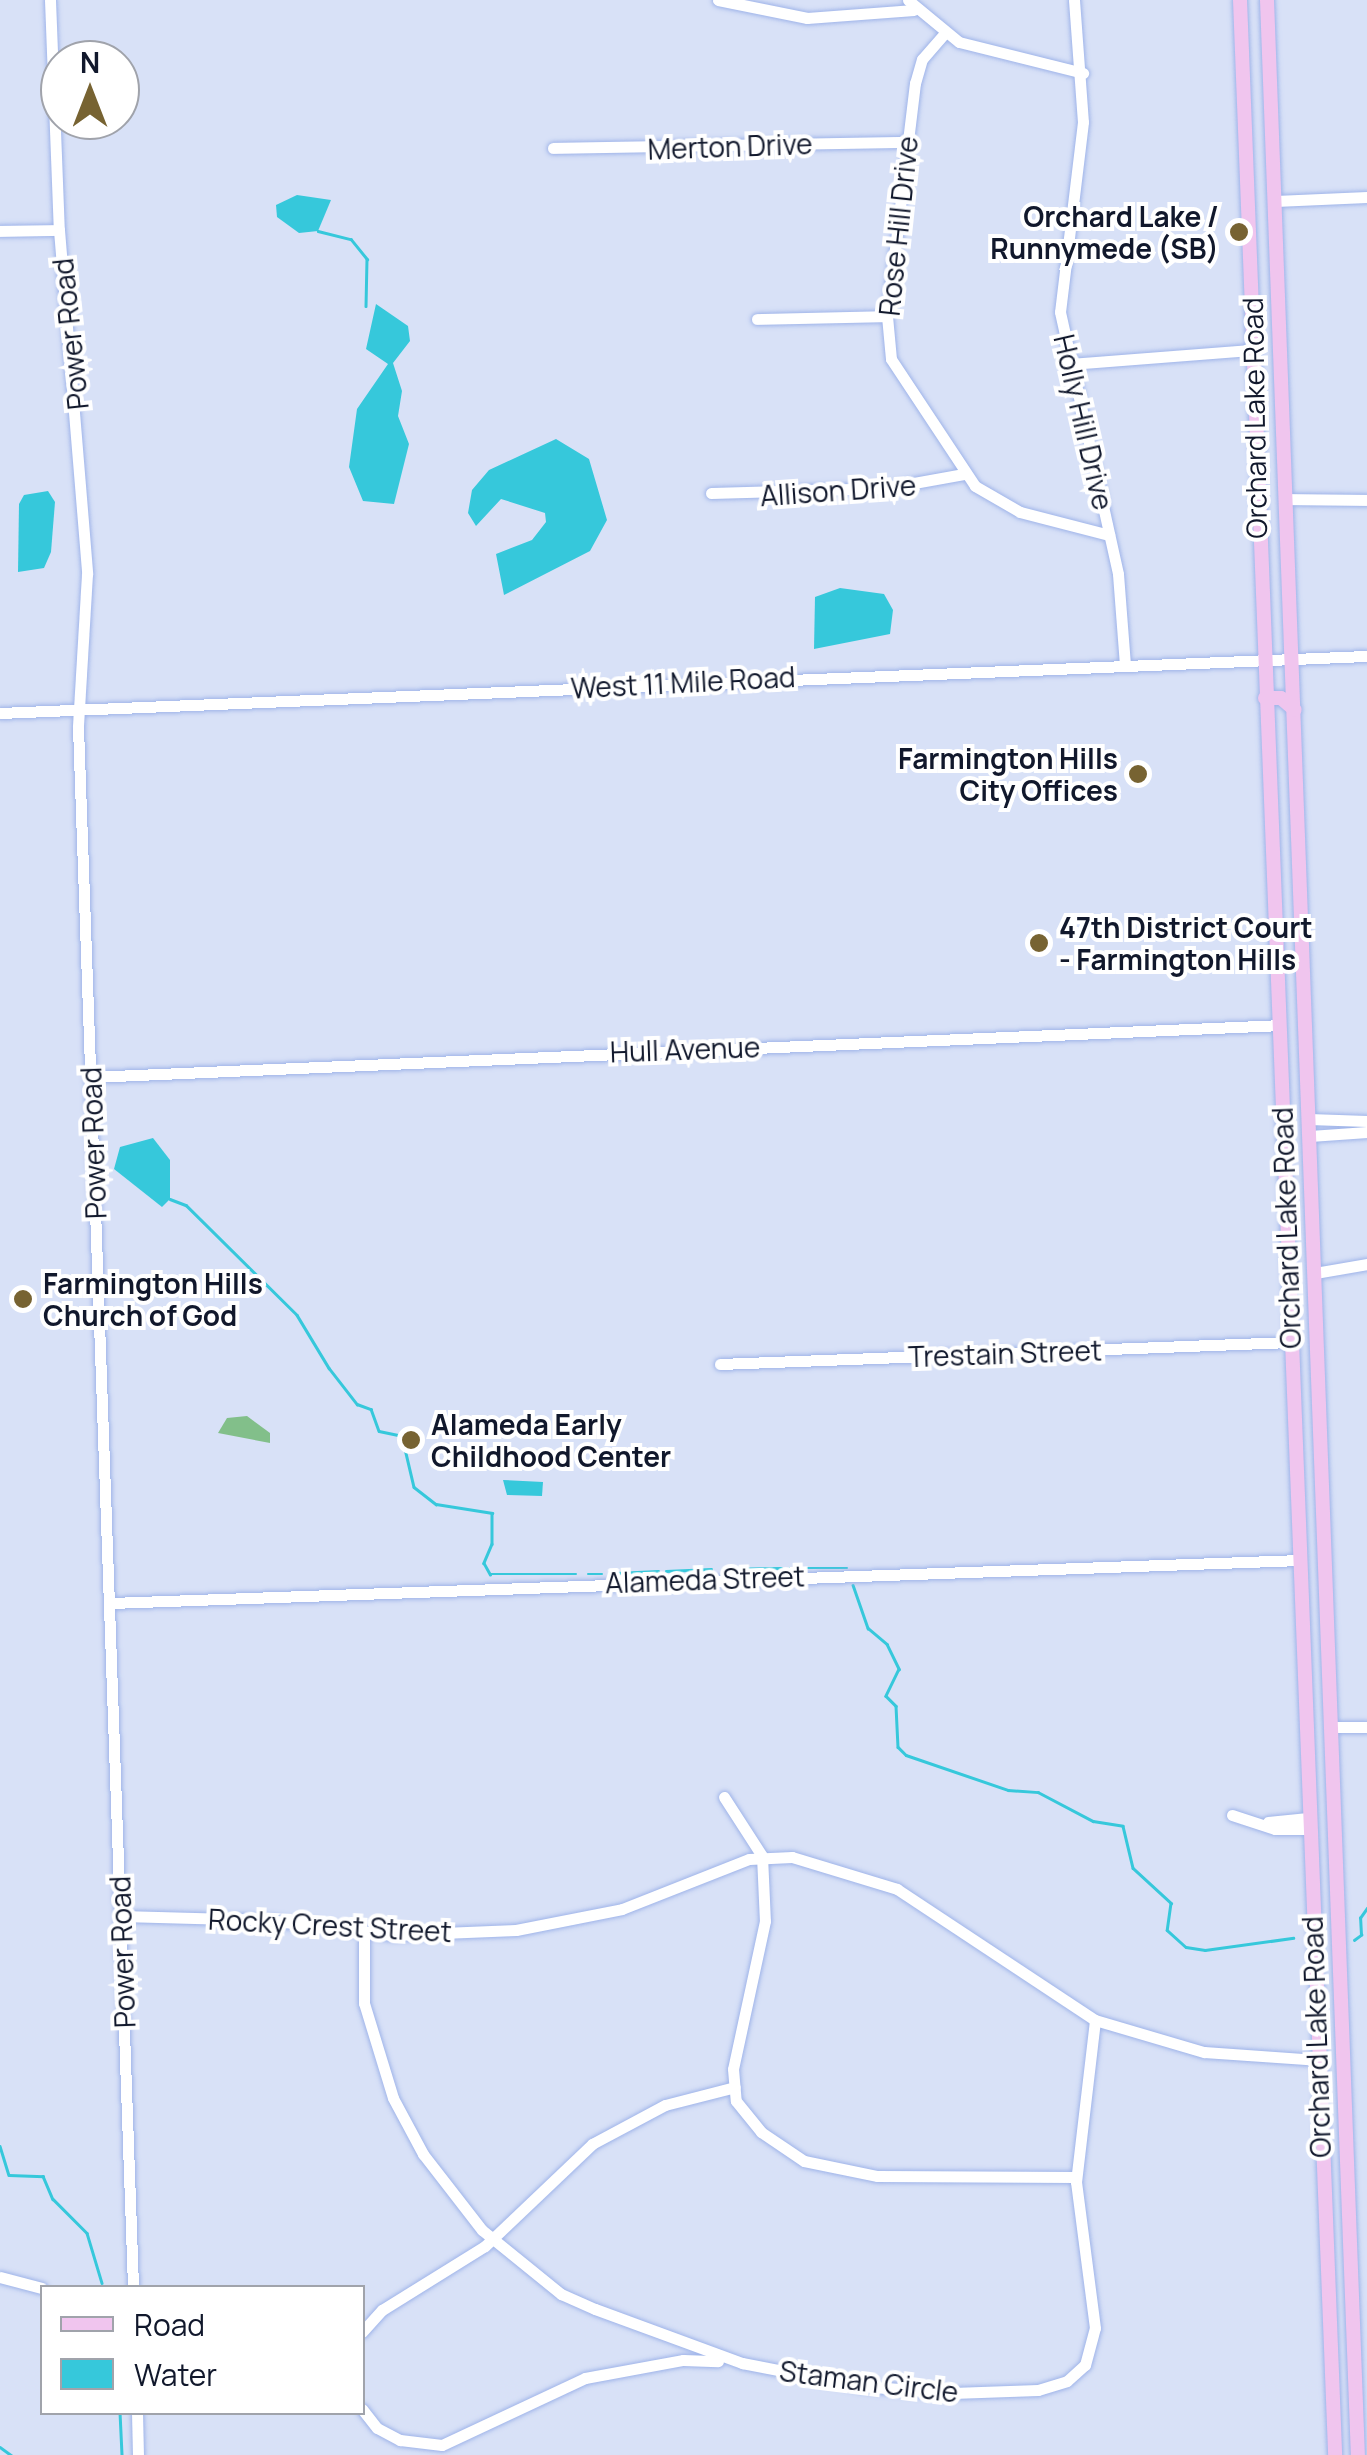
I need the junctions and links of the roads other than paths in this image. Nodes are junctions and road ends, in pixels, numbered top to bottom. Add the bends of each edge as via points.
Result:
1 (50, 0) edge
2 (718, 0) edge
3 (1074, 0) edge
4 (1240, 0) edge
5 (1268, 0) edge
6 (911, 5) edge
7 (944, 34) junction
8 (1083, 73) junction
9 (907, 142) junction
10 (553, 148) dead end
11 (1367, 198) edge
12 (1275, 201) junction
13 (60, 230) junction
14 (0, 232) edge
15 (1250, 274) junction
16 (1279, 294) junction
17 (886, 316) junction
18 (757, 319) dead end
19 (1251, 350) junction
20 (1280, 351) junction
21 (1069, 364) junction
22 (964, 474) junction
23 (711, 492) dead end
24 (1285, 499) junction
25 (1367, 500) edge
26 (1110, 534) junction
27 (1260, 609) junction
28 (1292, 622) junction
29 (1367, 656) edge
30 (1262, 659) junction
31 (1293, 660) junction
32 (1125, 664) junction
33 (1265, 698) junction
34 (78, 710) junction
35 (1295, 710) junction
36 (0, 714) edge
37 (1274, 919) junction
38 (1302, 930) junction
39 (1276, 958) junction
40 (1304, 958) junction
41 (1280, 1025) junction
42 (91, 1077) junction
43 (1309, 1119) junction
44 (1367, 1121) edge
45 (1367, 1132) edge
46 (1310, 1142) junction
47 (1287, 1260) junction
48 (1367, 1264) edge
49 (1315, 1272) junction
50 (1290, 1342) junction
51 (720, 1364) dead end
52 (1293, 1406) junction
53 (1325, 1531) junction
54 (1298, 1560) junction
55 (111, 1603) junction
56 (1301, 1652) junction
57 (1330, 1669) junction
58 (1332, 1727) junction
59 (1367, 1727) edge
60 (724, 1797) dead end
61 (1232, 1815) dead end
62 (1308, 1824) junction
63 (762, 1856) junction
64 (1311, 1904) junction
65 (122, 1916) junction
66 (364, 1933) junction
67 (1342, 2000) junction
68 (1095, 2020) junction
69 (1317, 2060) junction
70 (735, 2086) junction
71 (1076, 2177) junction
72 (1321, 2197) junction
73 (1349, 2208) junction
74 (494, 2237) junction
75 (0, 2276) edge
76 (133, 2285) edge
77 (40, 2287) edge
78 (365, 2329) edge
79 (742, 2362) junction
80 (1330, 2373) junction
81 (1356, 2383) junction
82 (365, 2413) edge
83 (137, 2415) edge
84 (138, 2455) edge
85 (1335, 2455) edge
86 (1358, 2455) edge

1 - 13 street, Power Road
2 - 6 street via 807,18
3 - 8 street, Holly Hill Drive
4 - 15 main road, Orchard Lake Road
5 - 12 main road, Orchard Lake Road
6 - 7 street
7 - 8 street
7 - 9 street, Rose Hill Drive via 918,69
8 - 21 street, Holly Hill Drive via 1083,122 1060,282
9 - 10 street, Merton Drive
9 - 17 street, Rose Hill Drive
11 - 12 street
12 - 16 main road, Orchard Lake Road
13 - 14 street
13 - 34 street, Power Road via 86,574
15 - 16 main road via 1263,293
15 - 19 main road, Orchard Lake Road
16 - 20 main road, Orchard Lake Road
17 - 18 street
17 - 22 street, Rose Hill Drive via 898,377
19 - 20 main road via 1265,345
19 - 21 street
19 - 27 main road, Orchard Lake Road
20 - 24 main road, Orchard Lake Road
21 - 26 street, Holly Hill Drive
22 - 23 street, Allison Drive via 860,490
22 - 26 street, Rose Hill Drive via 1003,506
24 - 25 street
24 - 28 main road, Orchard Lake Road
26 - 32 street, Holly Hill Drive
27 - 28 main road via 1274,622
27 - 30 main road, Orchard Lake Road
28 - 31 main road, Orchard Lake Road
29 - 31 street, West 11 Mile Road
30 - 31 street, West 11 Mile Road
30 - 32 street, West 11 Mile Road
30 - 33 main road, Orchard Lake Road
31 - 35 main road, Orchard Lake Road
32 - 34 street, West 11 Mile Road
33 - 35 main road via 1281,698
33 - 37 main road, Orchard Lake Road
34 - 36 street, West 11 Mile Road
34 - 42 street, Power Road
35 - 38 main road, Orchard Lake Road
37 - 38 main road via 1285,930
37 - 39 main road, Orchard Lake Road
38 - 40 main road, Orchard Lake Road
39 - 40 main road
39 - 41 main road, Orchard Lake Road
40 - 43 main road, Orchard Lake Road
41 - 42 street, Hull Avenue
41 - 46 main road via 1296,1024 1300,1108
41 - 47 main road, Orchard Lake Road
42 - 55 street, Power Road
43 - 44 street
43 - 46 main road, Orchard Lake Road
45 - 46 street
46 - 49 main road, Orchard Lake Road
47 - 49 main road via 1299,1273
47 - 50 main road, Orchard Lake Road
48 - 49 street
49 - 53 main road, Orchard Lake Road
50 - 51 street, Trestain Street
50 - 52 main road, Orchard Lake Road
52 - 53 main road via 1312,1414 1314,1493
52 - 54 main road, Orchard Lake Road
53 - 57 main road, Orchard Lake Road
54 - 55 street, Alameda Street
54 - 56 main road, Orchard Lake Road
55 - 65 street, Power Road
56 - 57 main road via 1311,1668
56 - 62 main road, Orchard Lake Road
57 - 58 main road, Orchard Lake Road
58 - 59 street
58 - 67 main road, Orchard Lake Road
60 - 63 street
61 - 62 street
62 - 64 main road, Orchard Lake Road
63 - 66 street, Rocky Crest Street via 622,1909 552,1924
63 - 68 street, Rocky Crest Street via 820,1862 897,1889
63 - 70 street via 766,1921 736,2036
64 - 67 main road via 1330,1912 1332,1982
64 - 69 main road, Orchard Lake Road
65 - 66 street, Rocky Crest Street via 268,1920
65 - 76 street, Power Road
66 - 74 street, Staman Circle via 364,2003 393,2098 443,2182
67 - 73 main road, Orchard Lake Road
68 - 69 street, Rocky Crest Street via 1204,2052
68 - 71 street, Staman Circle
69 - 72 main road, Orchard Lake Road
70 - 71 street via 736,2101 761,2132 810,2162 916,2180
70 - 74 street via 665,2105 602,2137 548,2179
71 - 79 street, Staman Circle via 1095,2328 1085,2365 1067,2381 1038,2390 952,2393 818,2380
72 - 73 main road via 1334,2208
72 - 80 main road, Orchard Lake Road
73 - 81 main road, Orchard Lake Road
74 - 78 street via 448,2274 382,2310
74 - 79 street, Staman Circle via 561,2294
75 - 77 street
79 - 82 street via 683,2360 585,2378 442,2446 400,2440
80 - 81 main road via 1337,2382
80 - 85 main road, Orchard Lake Road
81 - 86 main road, Orchard Lake Road
83 - 84 street

